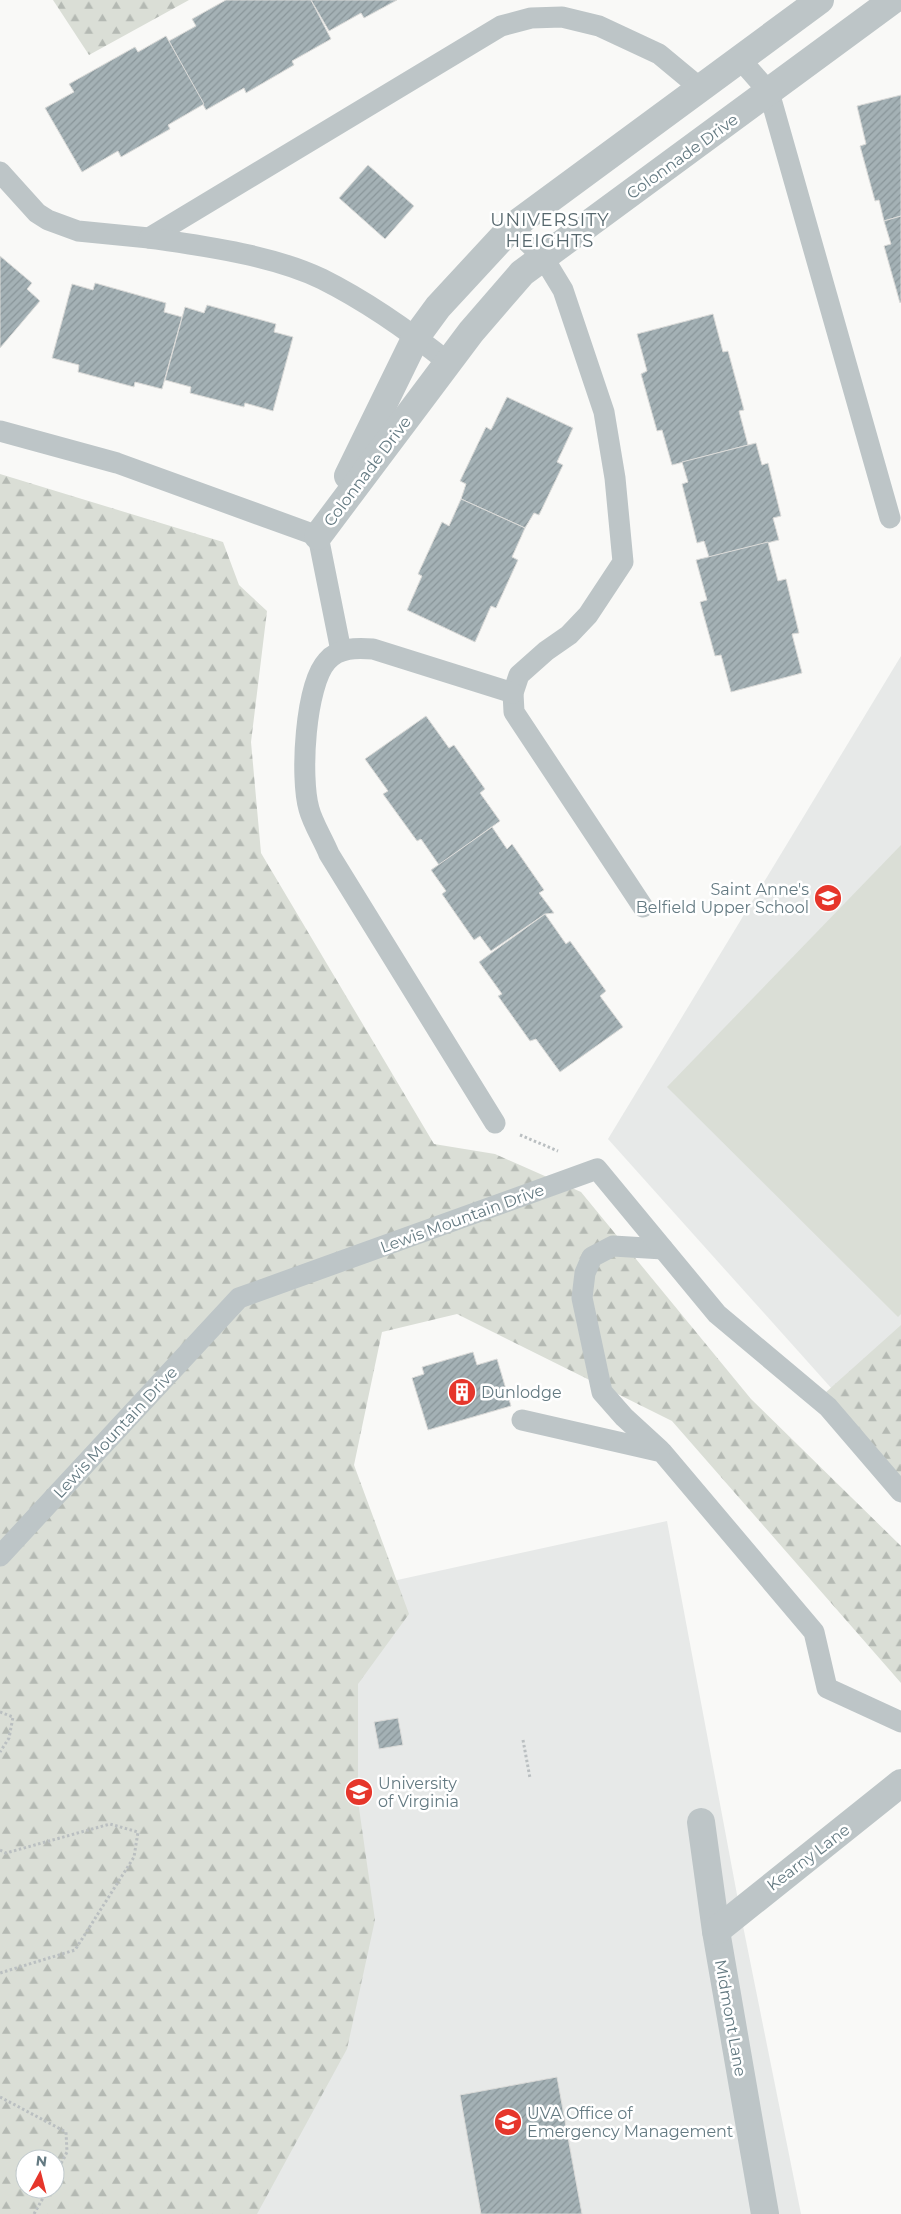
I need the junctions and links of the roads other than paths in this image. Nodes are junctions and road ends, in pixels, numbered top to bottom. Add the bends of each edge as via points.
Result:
1 (820, 0) edge
2 (878, 4) edge
3 (740, 59) junction
4 (700, 88) junction
5 (769, 92) junction
6 (0, 172) edge
7 (512, 227) junction
8 (149, 238) junction
9 (543, 257) junction
10 (416, 337) junction
11 (449, 363) junction
12 (0, 431) edge
13 (890, 518) dead end
14 (318, 536) junction
15 (341, 652) junction
16 (512, 693) junction
17 (643, 907) dead end
18 (495, 1123) road end
19 (663, 1249) junction
20 (522, 1420) dead end
21 (662, 1452) junction
22 (901, 1492) edge
23 (0, 1556) edge
24 (901, 1722) edge
25 (901, 1783) edge
26 (701, 1822) dead end
27 (716, 1931) junction
28 (766, 2214) edge

1 - 3 street, Colonnade Drive
2 - 5 street, Colonnade Drive
3 - 4 street, Colonnade Drive
3 - 5 lane
4 - 7 street, Colonnade Drive
4 - 8 lane via 658,54 598,26 562,17 531,18 501,26
5 - 9 street, Colonnade Drive
5 - 13 lane
6 - 8 lane via 37,213 48,220 78,231
7 - 9 lane
7 - 10 street, Colonnade Drive via 438,307
8 - 10 lane via 261,258 321,278 376,309
9 - 11 street, Colonnade Drive via 522,273
9 - 16 lane via 563,290 604,412 615,478 623,562 588,615 569,635 519,675
10 - 11 lane
10 - 14 street, Colonnade Drive
11 - 14 street, Colonnade Drive
12 - 14 lane via 117,463
14 - 15 lane
15 - 16 lane via 353,648 373,649
15 - 18 lane via 328,660 316,676 307,721 305,776 309,808 330,854
16 - 17 lane via 514,712
19 - 21 lane via 613,1246 592,1257 585,1272 582,1298 602,1392
19 - 22 lane via 717,1314 828,1407
19 - 23 lane, Lewis Mountain Drive via 597,1169 239,1298
20 - 21 lane
21 - 24 lane via 814,1632 827,1688
25 - 27 street, Kearny Lane
26 - 27 street, Midmont Lane
27 - 28 street, Midmont Lane

